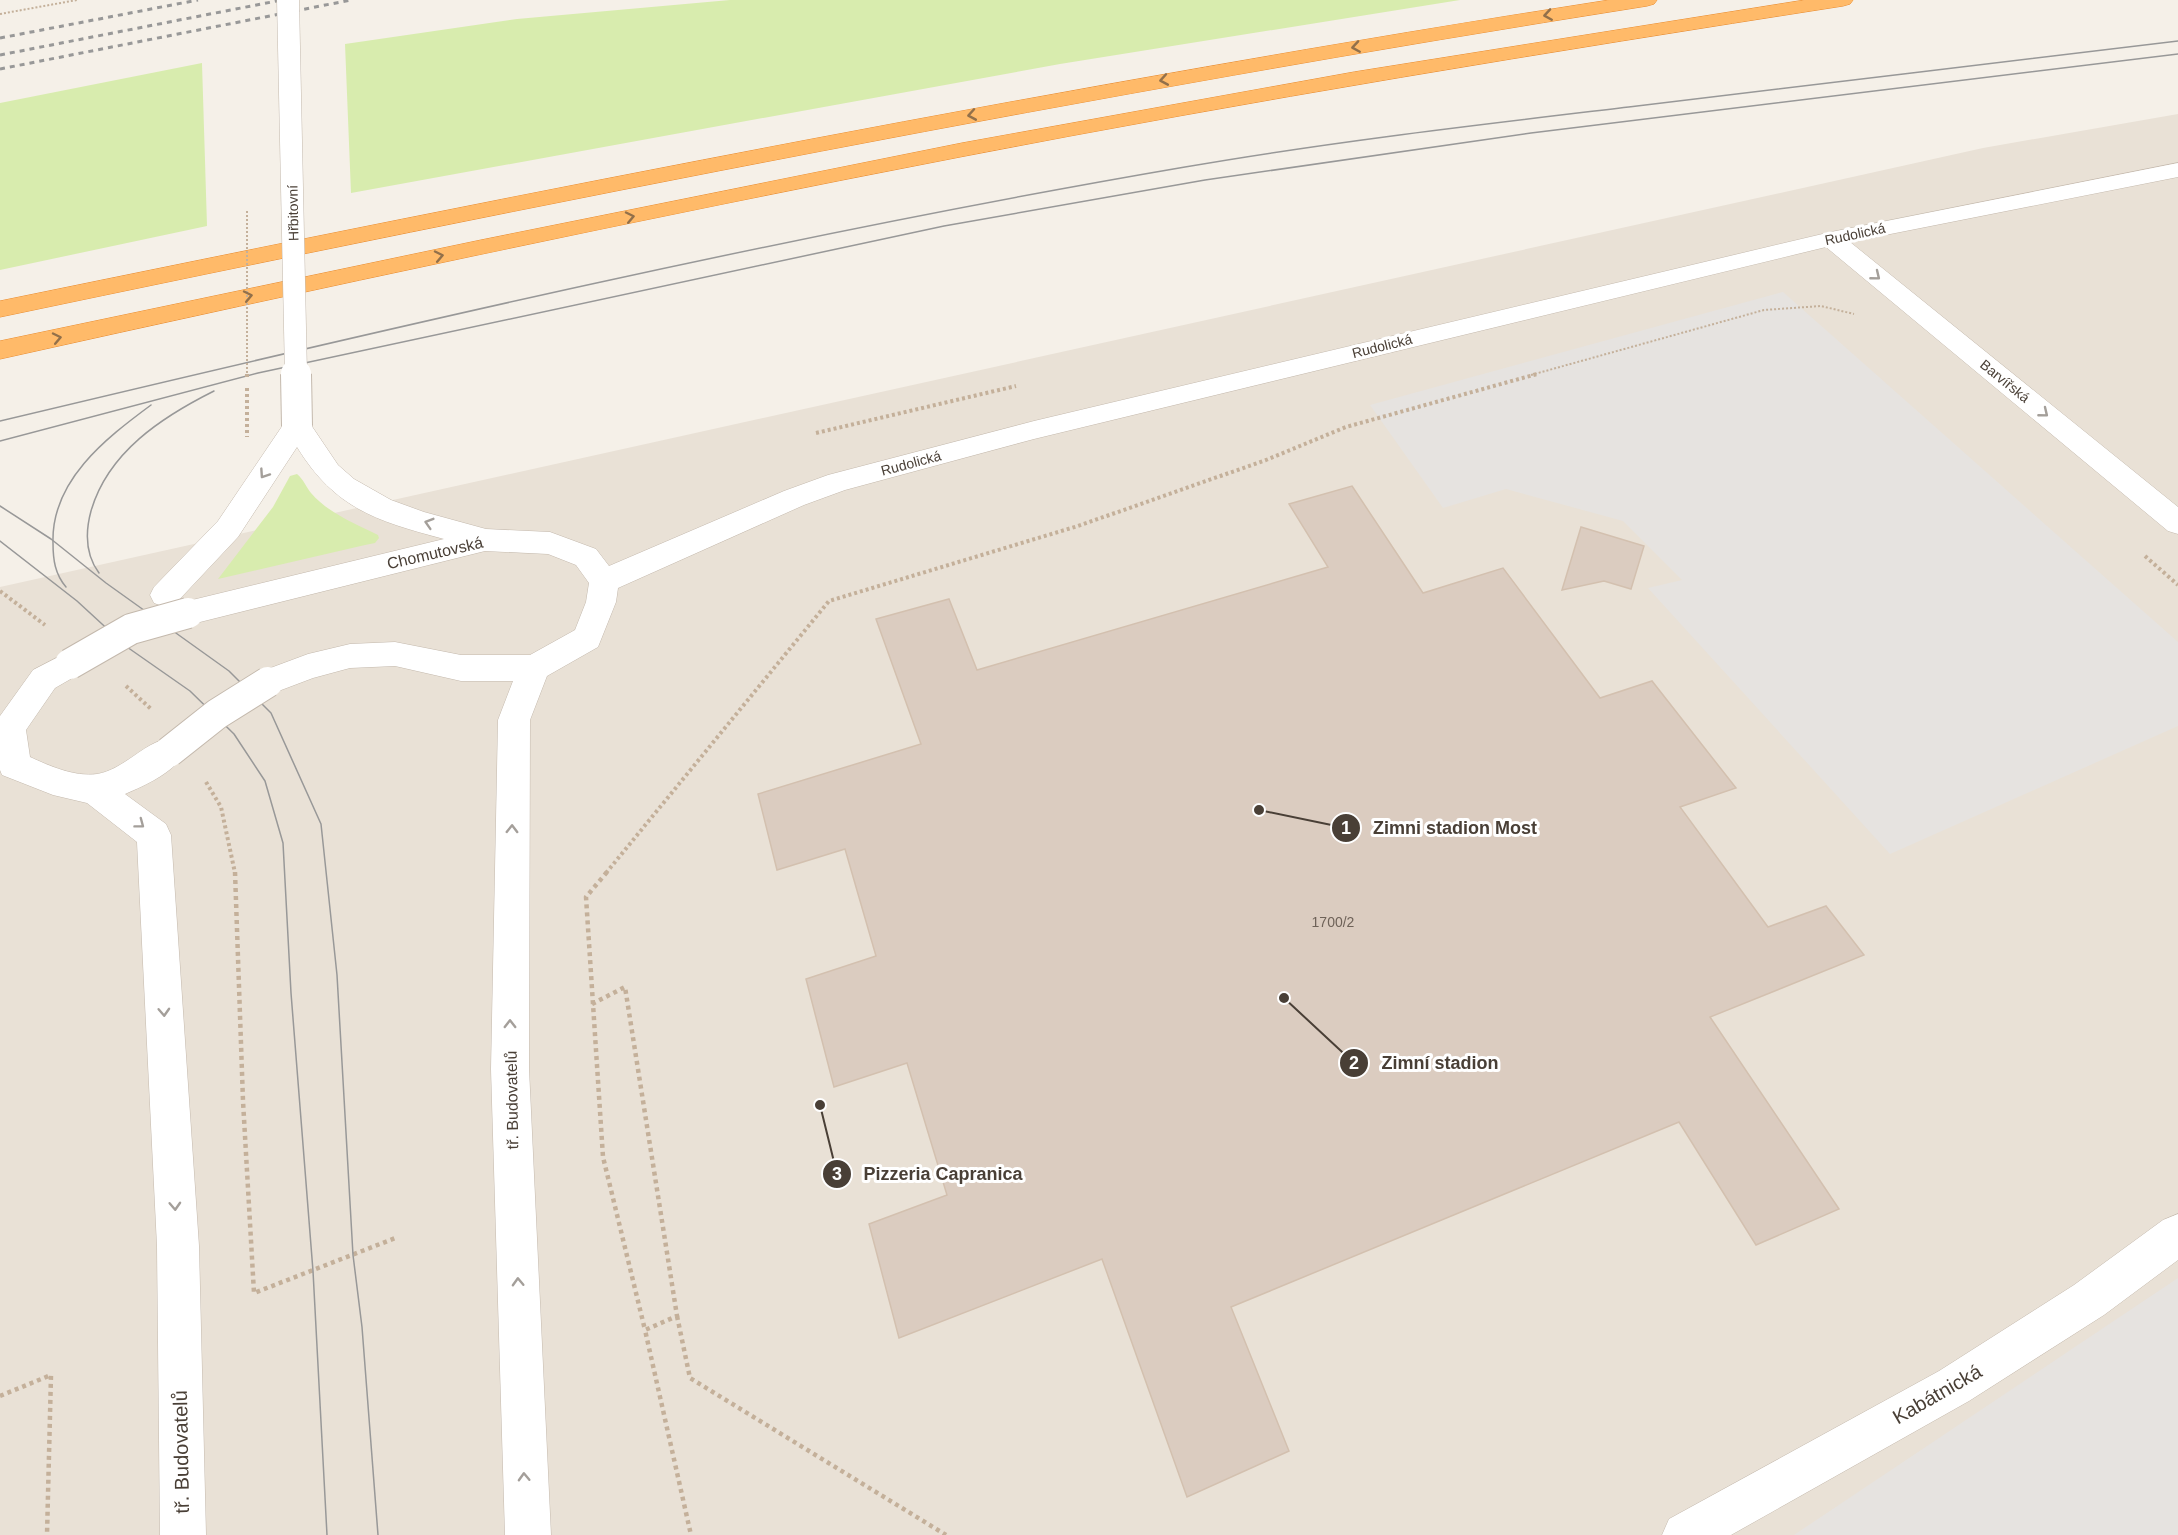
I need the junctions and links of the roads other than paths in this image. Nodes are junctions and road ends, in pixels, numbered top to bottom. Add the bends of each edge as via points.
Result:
1 (288, 0) edge
2 (1647, 0) edge
3 (1843, 0) edge
4 (2178, 170) edge
5 (1831, 239) junction
6 (0, 309) edge
7 (0, 350) edge
8 (297, 426) junction
9 (2178, 523) edge
10 (485, 540) junction
11 (604, 581) junction
12 (177, 604) junction
13 (534, 668) junction
14 (5, 729) edge
15 (93, 789) junction
16 (2178, 1235) edge
17 (183, 1535) edge
18 (528, 1535) edge
19 (1684, 1535) edge

1 - 8 street, Hřbitovní, bridge
2 -> 6 highway via 1259,63 884,131
7 -> 3 highway via 893,164 1281,91
4 - 5 street, Rudolická
5 -> 9 street, Barvířská
5 - 11 street, Rudolická via 1034,430 838,482
10 -> 8 street via 382,509 328,472
8 -> 12 street
10 - 11 street, Chomutovská via 550,543 586,557
10 - 12 street, Chomutovská
11 - 13 street via 601,602 586,638
12 - 14 street, Chomutovská, bridge via 44,679
13 - 15 street, bridge via 461,668 395,654 350,656 308,667 268,682 134,774
18 -> 13 street, tř. Budovatelů via 511,1081 510,885 514,720
14 - 15 street, Chomutovská via 14,765 46,780
15 -> 17 street, tř. Budovatelů via 154,835 178,1246
16 - 19 street, Kabátnická via 2089,1300 1954,1386

